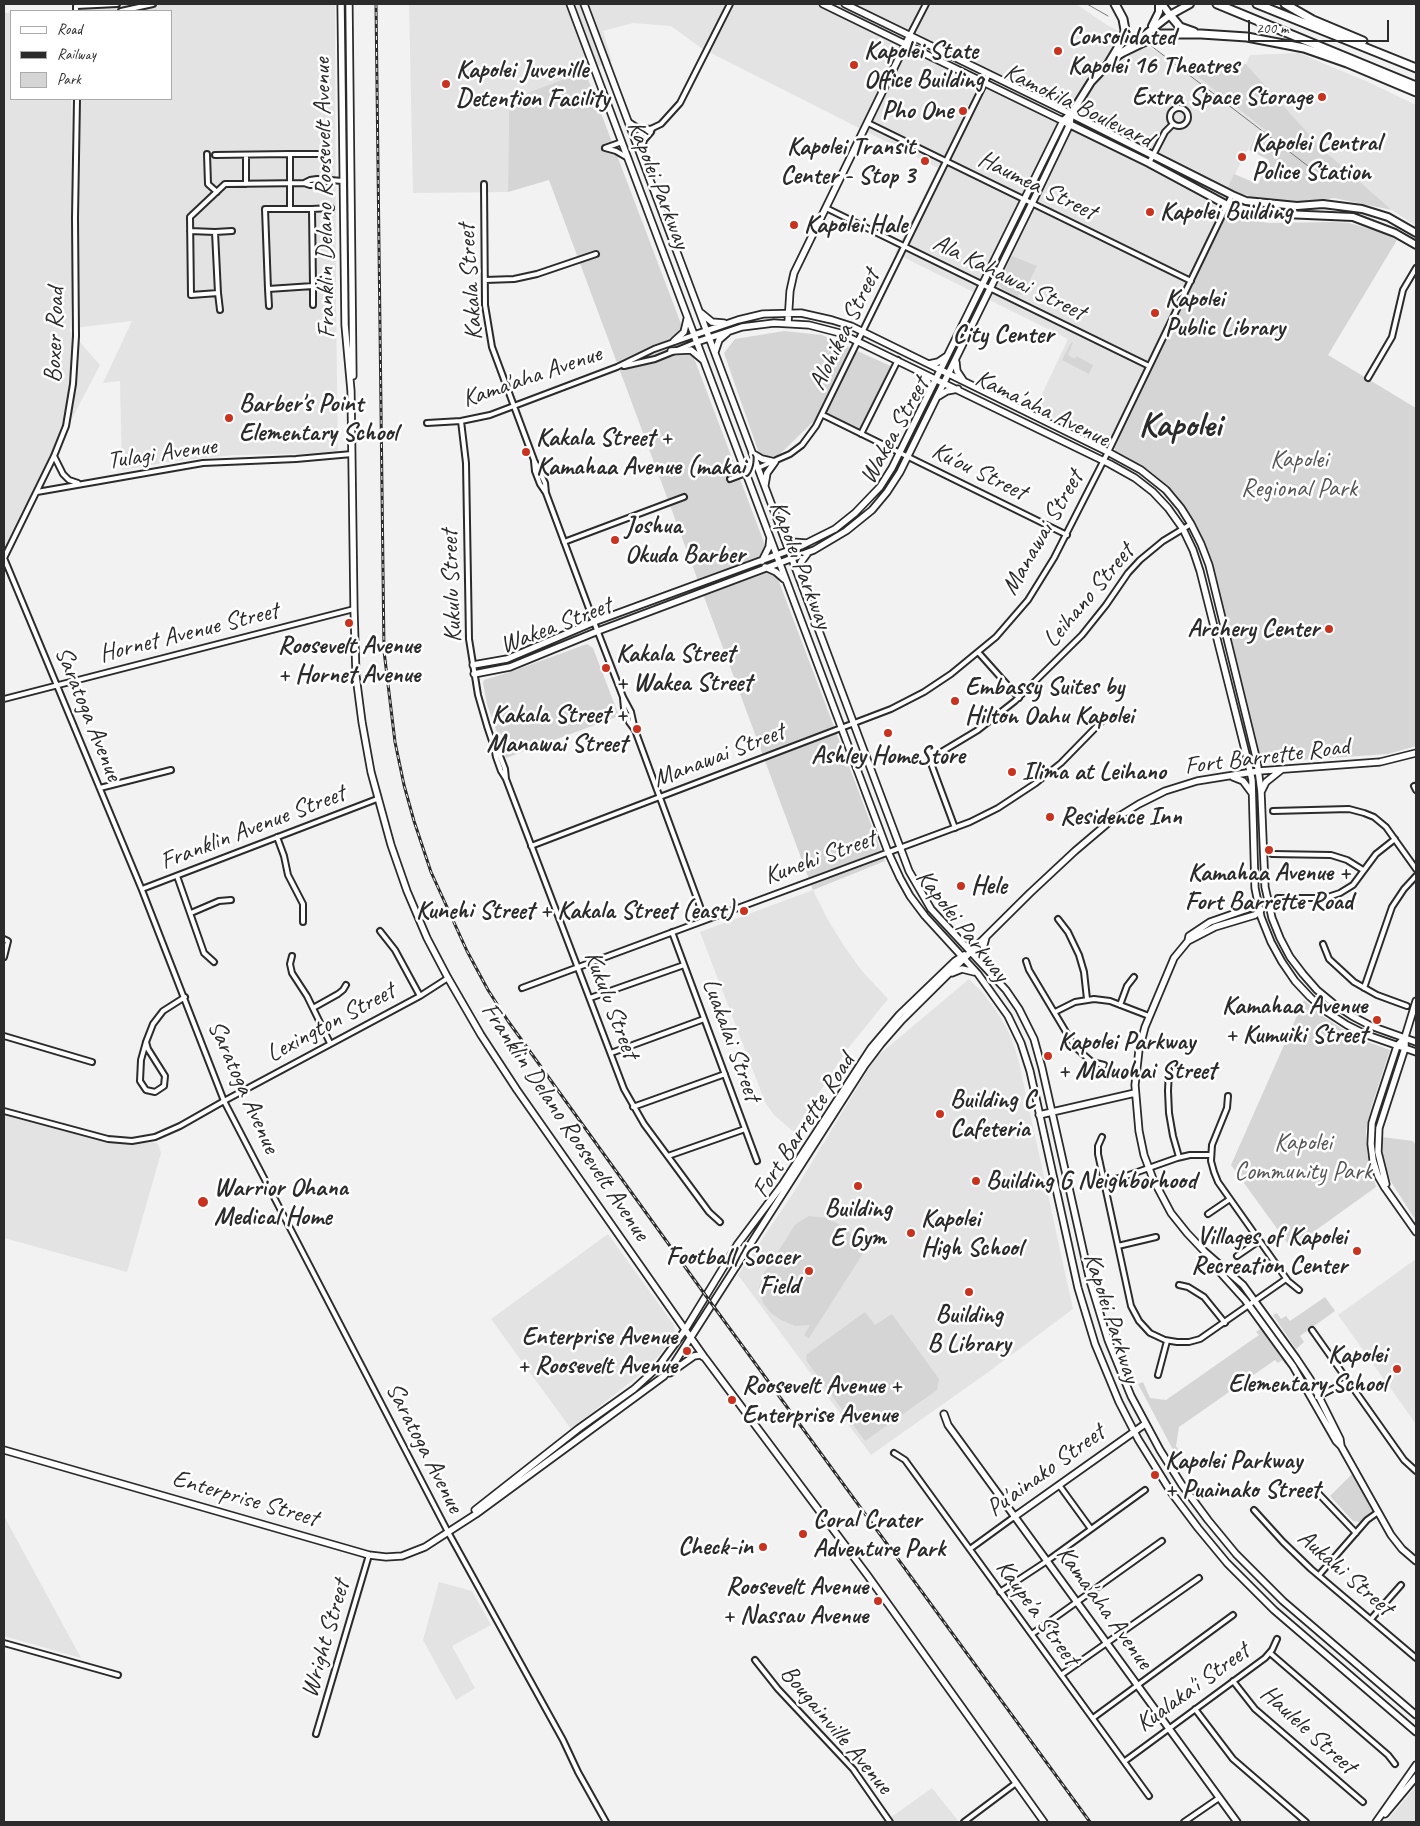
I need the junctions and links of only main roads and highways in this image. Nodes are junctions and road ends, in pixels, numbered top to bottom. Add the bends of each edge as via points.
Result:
1 (341, 4) edge
2 (349, 4) edge
3 (570, 4) edge
4 (584, 4) edge
5 (823, 4) edge
6 (845, 4) edge
7 (1114, 4) edge
8 (1161, 4) edge
9 (1190, 4) edge
10 (1217, 4) edge
11 (1257, 4) edge
12 (1267, 4) edge
13 (1285, 4) edge
14 (1170, 15) junction
15 (1306, 24) junction
16 (1149, 31) junction
17 (1201, 34) junction
18 (910, 36) junction
19 (906, 44) junction
20 (1121, 53) junction
21 (1109, 63) junction
22 (1416, 67) edge
23 (1416, 86) edge
24 (1416, 92) edge
25 (1071, 114) junction
26 (1066, 122) junction
27 (634, 137) junction
28 (622, 142) junction
29 (1416, 233) edge
30 (1416, 245) edge
31 (699, 312) junction
32 (788, 312) junction
33 (688, 317) junction
34 (788, 322) junction
35 (728, 323) junction
36 (706, 331) junction
37 (730, 331) junction
38 (694, 335) junction
39 (709, 337) junction
40 (674, 341) road end
41 (697, 342) junction
42 (671, 351) road end
43 (715, 354) junction
44 (947, 356) junction
45 (956, 361) junction
46 (704, 362) junction
47 (927, 364) junction
48 (941, 370) junction
49 (921, 371) junction
50 (949, 374) junction
51 (937, 379) junction
52 (965, 382) junction
53 (945, 383) junction
54 (958, 389) junction
55 (351, 391) junction
56 (929, 395) junction
57 (938, 398) junction
58 (752, 452) junction
59 (758, 468) junction
60 (746, 473) junction
61 (765, 487) junction
62 (783, 534) junction
63 (770, 536) junction
64 (808, 542) junction
65 (789, 551) junction
66 (808, 552) junction
67 (777, 556) junction
68 (792, 558) junction
69 (779, 562) junction
70 (762, 565) junction
71 (798, 574) junction
72 (786, 580) junction
73 (473, 665) road end
74 (474, 674) road end
75 (1416, 753) edge
76 (1282, 770) junction
77 (1259, 772) junction
78 (1250, 773) junction
79 (1231, 776) junction
80 (1262, 792) junction
81 (1252, 793) junction
82 (1269, 908) junction
83 (1259, 910) junction
84 (986, 936) junction
85 (970, 952) junction
86 (963, 957) junction
87 (988, 971) junction
88 (978, 974) junction
89 (942, 981) junction
90 (1416, 1001) edge
91 (1405, 1038) junction
92 (1416, 1042) edge
93 (1398, 1046) junction
94 (1405, 1048) junction
95 (1416, 1052) edge
96 (1135, 1093) junction
97 (1052, 1112) junction
98 (1039, 1115) junction
99 (1387, 1191) junction
100 (1416, 1232) edge
101 (1204, 1251) junction
102 (694, 1315) junction
103 (677, 1318) junction
104 (685, 1330) junction
105 (690, 1337) junction
106 (705, 1358) junction
107 (656, 1382) junction
108 (1316, 1398) junction
109 (944, 1414) dead end
110 (1145, 1424) junction
111 (1134, 1430) junction
112 (4, 1450) edge
113 (1014, 1516) junction
114 (469, 1517) junction
115 (1416, 1561) edge
116 (1416, 1715) edge
117 (1416, 1732) edge
118 (1416, 1766) edge
119 (1416, 1777) edge
120 (1044, 1822) edge
121 (1237, 1822) edge
122 (1376, 1822) edge

1 - 55 main road, Franklin Delano Roosevelt Avenue via 345,336
2 - 55 main road, Franklin Delano Roosevelt Avenue
3 - 28 main road, Kapolei Parkway
4 - 27 main road, Kapolei Parkway
5 - 19 main road, Kamokila Boulevard
6 - 18 main road, Kamokila Boulevard
7 - 21 highway via 1125,30 1124,38
8 - 14 main road
8 - 16 main road
9 - 14 main road, Wakea Street
10 - 23 highway
11 - 15 highway
12 - 15 highway
13 - 22 highway via 1313,20 1398,55
14 - 16 main road, Wakea Street
14 - 17 highway via 1180,26
15 - 22 highway
16 - 20 main road, Wakea Street
17 - 20 highway via 1160,34
17 - 24 highway via 1246,37 1304,48
18 - 19 main road
18 - 25 main road, Kamokila Boulevard
19 - 26 main road, Kamokila Boulevard
19 - 32 main road via 794,273
20 - 21 main road, Wakea Street
21 - 25 main road, Wakea Street via 1091,82
25 - 26 main road, Wakea Street
25 - 29 main road, Kamokila Boulevard via 1246,201 1297,206 1323,204 1373,212
26 - 30 main road, Kamokila Boulevard via 1227,205 1262,213 1353,218 1395,233
26 - 44 main road, Wakea Street via 1024,199
26 - 45 main road, Wakea Street via 1032,203
27 - 28 main road
27 - 31 main road, Kapolei Parkway
28 - 33 main road, Kapolei Parkway
31 - 35 main road via 712,322
31 - 36 main road, Kapolei Parkway
32 - 34 main road
32 - 35 main road, Kama'aha Avenue
32 - 47 main road, Kama'aha Avenue via 823,317 863,332
33 - 38 main road, Kapolei Parkway
33 - 40 main road via 684,332
34 - 37 main road, Kama'aha Avenue
34 - 49 main road, Kama'aha Avenue via 819,327 859,341
35 - 36 main road, Kama'aha Avenue
36 - 38 main road, Kama'aha Avenue
36 - 39 main road, Kapolei Parkway
37 - 39 main road, Kama'aha Avenue
37 - 43 main road via 719,340
38 - 41 main road, Kapolei Parkway
39 - 41 main road, Kama'aha Avenue
39 - 43 main road, Kapolei Parkway
41 - 46 main road, Kapolei Parkway
42 - 46 main road via 691,350
43 - 58 main road, Kapolei Parkway
44 - 47 main road
44 - 48 main road, Wakea Street
45 - 50 main road, Wakea Street
45 - 52 main road via 957,371
46 - 60 main road, Kapolei Parkway
47 - 48 main road, Kama'aha Avenue
48 - 50 main road, Kama'aha Avenue
48 - 51 main road, Wakea Street
49 - 51 main road, Kama'aha Avenue
49 - 56 main road via 928,382
50 - 52 main road, Kama'aha Avenue
50 - 53 main road, Wakea Street
51 - 53 main road, Kama'aha Avenue
51 - 56 main road, Wakea Street
52 - 77 main road, Kama'aha Avenue via 1141,470 1158,483 1180,508 1209,564
53 - 54 main road, Kama'aha Avenue
53 - 57 main road, Wakea Street
54 - 57 main road via 947,391
54 - 78 main road, Kama'aha Avenue via 1104,460 1135,478 1168,508 1183,529 1200,571
55 - 103 main road, Franklin Delano Roosevelt Avenue via 355,659 359,703 377,799 407,891 448,978 481,1035
56 - 64 main road, Wakea Street via 880,487 835,529
57 - 66 main road, Wakea Street via 908,457 872,510 838,537
58 - 59 main road, Kapolei Parkway
58 - 61 main road via 775,462 767,473
59 - 60 main road
59 - 61 main road, Kapolei Parkway
60 - 63 main road, Kapolei Parkway
61 - 62 main road, Kapolei Parkway
62 - 64 main road via 793,542
62 - 65 main road, Kapolei Parkway
63 - 67 main road, Kapolei Parkway
63 - 70 main road
64 - 65 main road, Wakea Street
65 - 67 main road, Wakea Street
65 - 68 main road, Kapolei Parkway
66 - 68 main road, Wakea Street
66 - 71 main road
67 - 69 main road, Kapolei Parkway
67 - 70 main road, Wakea Street
68 - 69 main road, Wakea Street
68 - 71 main road, Kapolei Parkway
69 - 70 main road, Wakea Street
69 - 72 main road, Kapolei Parkway
70 - 72 main road
70 - 73 main road, Wakea Street via 699,583 507,658
70 - 74 main road, Wakea Street via 702,592 510,667
71 - 85 main road, Kapolei Parkway via 909,871 924,900
72 - 86 main road, Kapolei Parkway via 900,878 925,916
75 - 76 main road, Fort Barrette Road via 1380,762
76 - 77 main road, Fort Barrette Road
76 - 80 main road via 1266,782
77 - 78 main road, Fort Barrette Road
77 - 80 main road, Kama'aha Avenue
78 - 79 main road, Fort Barrette Road
78 - 81 main road, Kama'aha Avenue
79 - 81 main road via 1242,781
79 - 84 main road, Fort Barrette Road via 1197,781 1165,791 1108,823
80 - 82 main road, Kama'aha Avenue via 1264,876
81 - 83 main road, Kama'aha Avenue via 1253,877
82 - 83 main road
82 - 91 main road, Kama'aha Avenue via 1288,952 1317,990 1357,1018
83 - 93 main road, Kama'aha Avenue via 1276,952 1310,997 1347,1025
83 - 96 main road via 1255,915 1215,927 1188,941 1177,953 1139,1050
84 - 85 main road, Fort Barrette Road
84 - 87 main road via 982,952
85 - 86 main road, Fort Barrette Road
85 - 87 main road, Kapolei Parkway
86 - 88 main road, Kapolei Parkway
86 - 89 main road, Fort Barrette Road
86 - 102 main road, Fort Barrette Road via 899,1015 871,1048 773,1198 737,1245
87 - 97 main road, Kapolei Parkway via 1013,1000 1027,1024 1038,1053
88 - 89 main road via 962,969
88 - 98 main road, Kapolei Parkway via 1018,1034
89 - 105 main road, Fort Barrette Road via 896,1026 865,1065
90 - 91 main road
91 - 92 main road, Kama'aha Avenue
91 - 93 main road
91 - 94 main road
93 - 94 main road, Kama'aha Avenue
93 - 99 main road via 1371,1130 1373,1160
94 - 95 main road, Kama'aha Avenue
94 - 99 main road via 1378,1136 1379,1160
96 - 97 main road
96 - 101 main road via 1138,1131 1158,1191 1171,1213
97 - 98 main road
97 - 110 main road, Kapolei Parkway via 1095,1301 1117,1365
98 - 111 main road, Kapolei Parkway via 1082,1304 1105,1370
99 - 100 main road
101 - 108 main road via 1249,1305
101 - 108 main road via 1234,1276 1255,1301 1300,1363
102 - 103 main road via 684,1320
102 - 104 main road, Fort Barrette Road
103 - 104 main road, Franklin Delano Roosevelt Avenue
104 - 105 main road, Franklin Delano Roosevelt Avenue
104 - 114 main road, Enterprise Street via 638,1386 533,1464
105 - 106 main road, Franklin Delano Roosevelt Avenue
105 - 107 main road, Enterprise Street via 672,1367
106 - 107 main road via 698,1355 691,1358
106 - 120 main road, Franklin Delano Roosevelt Avenue via 868,1576
107 - 114 main road, Enterprise Street
108 - 115 main road via 1336,1441 1394,1540
109 - 113 main road, Kama'aha Avenue via 948,1425
110 - 111 main road, Pu'ainako Street
110 - 116 main road, Kapolei Parkway via 1182,1485 1236,1554 1283,1601
111 - 113 main road, Pu'ainako Street
111 - 117 main road, Kapolei Parkway via 1184,1511 1232,1568 1274,1610
112 - 114 main road, Enterprise Street via 369,1555 394,1557 410,1554 426,1547
113 - 121 main road, Kama'aha Avenue
118 - 122 main road
119 - 122 main road

